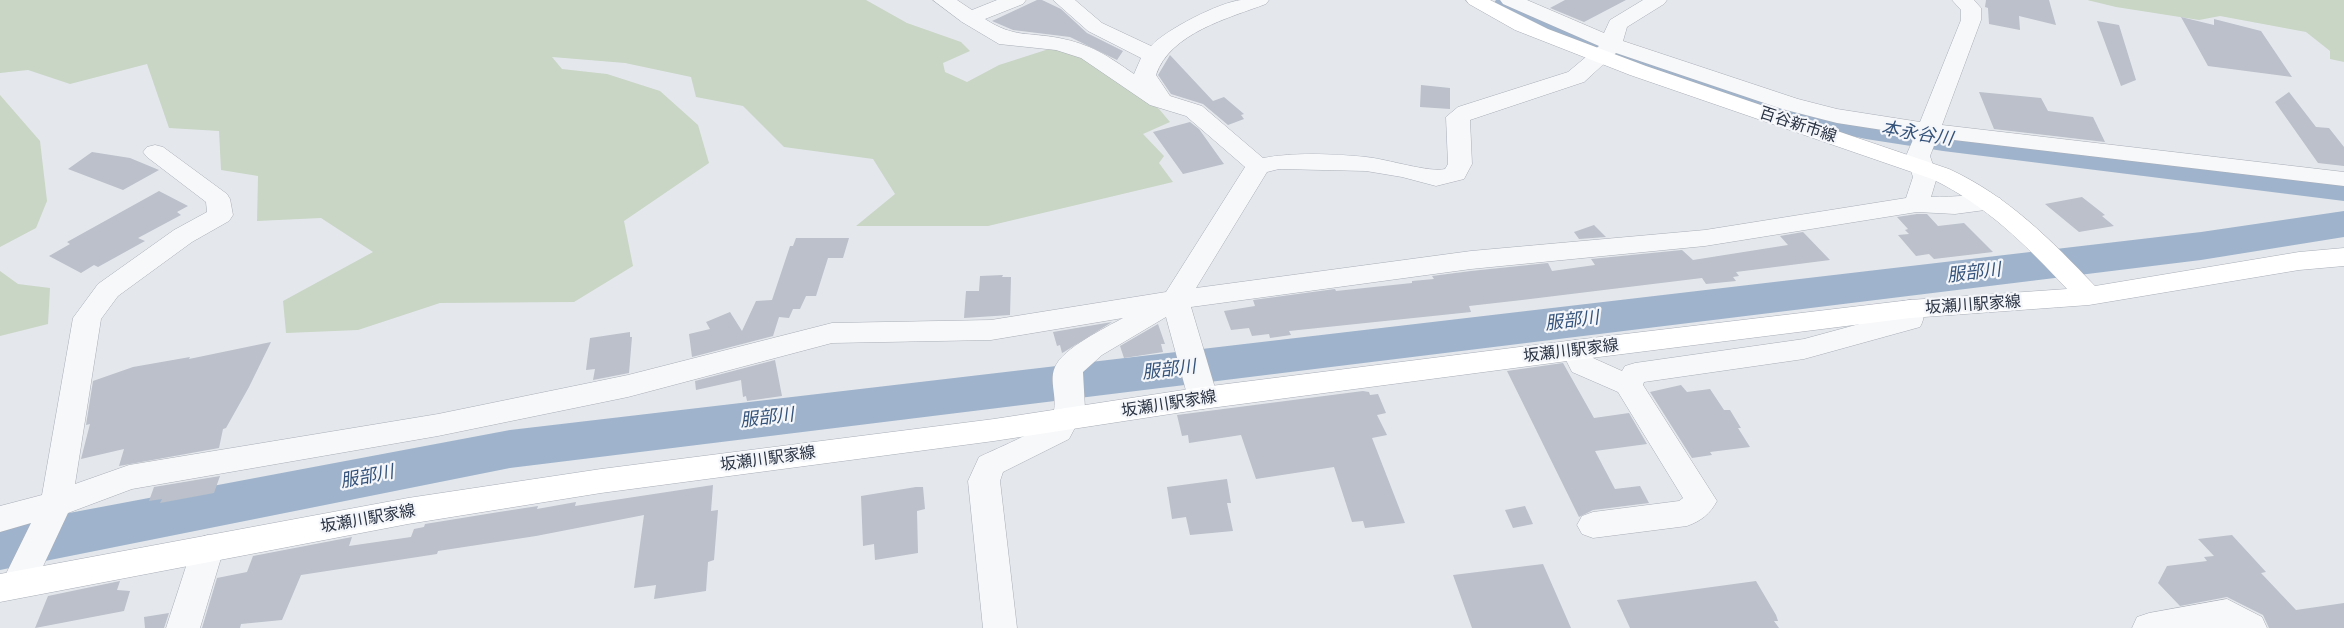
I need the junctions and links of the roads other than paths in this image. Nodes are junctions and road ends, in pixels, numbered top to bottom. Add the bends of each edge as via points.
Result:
1 (943, 0) edge
2 (1016, 0) edge
3 (1063, 0) edge
4 (1259, 0) edge
5 (1476, 0) edge
6 (1510, 0) edge
7 (1657, 0) edge
8 (1962, 0) edge
9 (969, 18) junction
10 (1606, 51) junction
11 (1154, 56) junction
12 (1162, 101) junction
13 (1928, 130) junction
14 (155, 152) dead end
15 (1920, 162) junction
16 (1258, 166) junction
17 (2344, 179) edge
18 (1992, 203) junction
19 (1916, 204) junction
20 (2344, 257) edge
21 (2080, 286) junction
22 (1175, 300) junction
23 (1910, 309) junction
24 (1575, 350) junction
25 (1628, 385) junction
26 (1202, 392) junction
27 (1067, 409) junction
28 (51, 513) junction
29 (0, 519) edge
30 (1593, 525) dead end
31 (208, 548) junction
32 (14, 580) edge
33 (183, 628) edge
34 (1000, 628) edge
35 (2149, 628) edge
36 (2250, 628) edge

1 - 9 street
2 - 9 street
3 - 11 street via 1095,28
4 - 11 street via 1208,19 1178,35
5 - 10 main road, 百谷新市線 via 1506,18
6 - 10 street
7 - 10 street via 1617,24
8 - 13 street via 1971,8 1971,20
9 - 12 street via 1007,39 1058,44 1089,54 1154,99
10 - 13 street via 1837,116
10 - 15 main road, 百谷新市線 via 1649,75
10 - 16 street via 1576,77 1458,117 1460,164 1455,174 1436,179 1366,164 1279,162
11 - 12 street via 1145,75
12 - 16 street via 1194,111
13 - 15 street
13 - 17 street
14 - 28 street via 218,199 220,215 183,236 108,290 87,318
15 - 18 main road, 百谷新市線
15 - 19 street via 1925,178
16 - 22 street
18 - 19 street via 1955,206
18 - 21 main road, 百谷新市線 via 2037,242
19 - 22 street via 1705,238 1471,260
20 - 21 main road, 坂瀬川駅家線
21 - 23 main road, 坂瀬川駅家線
22 - 26 street
22 - 27 street via 1092,348 1068,369
22 - 28 street via 992,330 832,332 628,386 438,425 129,477
23 - 24 main road, 坂瀬川駅家線
23 - 25 street via 1910,320 1804,349 1635,373
24 - 25 street via 1582,365
24 - 26 main road, 坂瀬川駅家線
25 - 30 street via 1701,501 1688,513
26 - 27 main road, 坂瀬川駅家線
27 - 31 main road, 坂瀬川駅家線 via 408,511
27 - 34 street via 1058,431 990,465 984,481
28 - 29 street
28 - 32 street
31 - 32 main road, 坂瀬川駅家線
31 - 33 street
35 - 36 street via 2227,614

